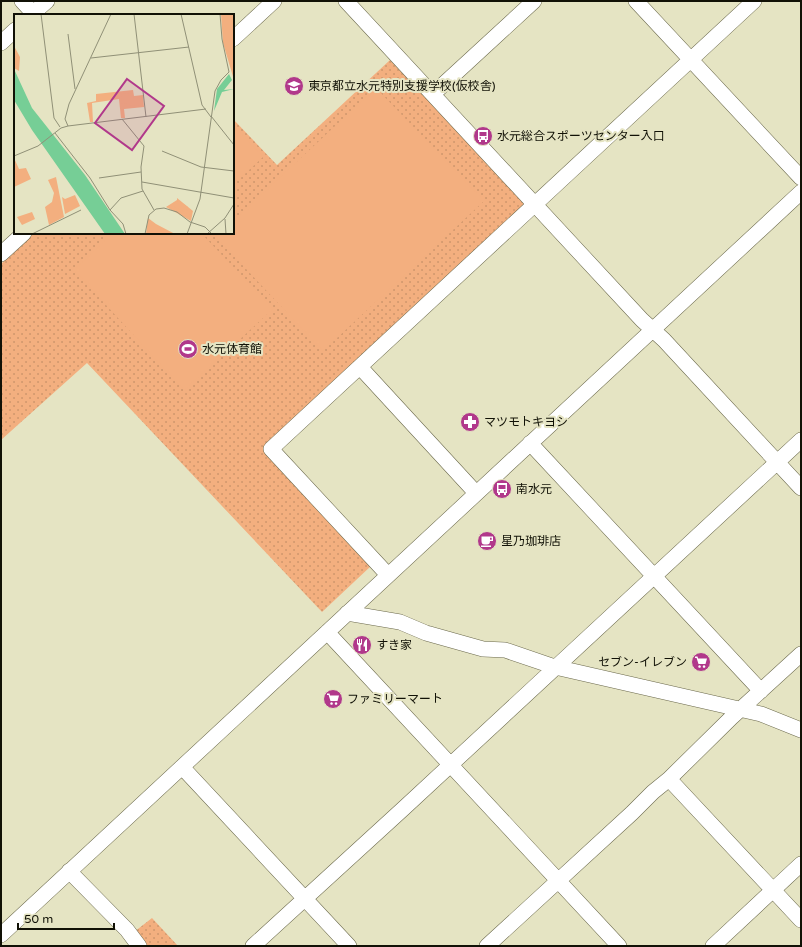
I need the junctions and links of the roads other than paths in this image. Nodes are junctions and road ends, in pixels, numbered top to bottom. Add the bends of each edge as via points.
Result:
1 (22, 1) edge
2 (47, 1) edge
3 (274, 1) edge
4 (346, 1) edge
5 (534, 1) edge
6 (636, 1) edge
7 (754, 1) edge
8 (32, 14) edge
9 (14, 31) edge
10 (234, 38) edge
11 (1, 43) edge
12 (691, 60) junction
13 (433, 94) junction
14 (801, 178) edge
15 (801, 192) edge
16 (535, 204) junction
17 (23, 234) edge
18 (1, 254) edge
19 (652, 330) junction
20 (360, 367) junction
21 (801, 440) edge
22 (530, 443) junction
23 (777, 462) junction
24 (801, 488) edge
25 (476, 493) junction
26 (388, 576) junction
27 (653, 576) junction
28 (347, 613) junction
29 (327, 632) junction
30 (801, 654) edge
31 (555, 667) junction
32 (761, 692) junction
33 (740, 710) junction
34 (801, 730) edge
35 (451, 765) junction
36 (182, 767) junction
37 (669, 779) junction
38 (801, 864) edge
39 (69, 871) junction
40 (558, 880) junction
41 (773, 890) junction
42 (305, 898) junction
43 (801, 920) edge
44 (1, 935) edge
45 (139, 946) edge
46 (254, 946) edge
47 (349, 946) edge
48 (487, 946) edge
49 (619, 946) edge
50 (713, 946) edge

1 - 8 street
2 - 8 street
3 - 10 street
4 - 13 street
5 - 13 street
6 - 12 street
7 - 12 street
9 - 11 street
12 - 14 street
12 - 16 street
13 - 16 street
15 - 19 street
16 - 19 street
16 - 20 street
17 - 18 street
19 - 22 street
19 - 23 street
20 - 25 street
20 - 26 street via 271,449
21 - 23 street
22 - 25 street
22 - 27 street
23 - 24 street
23 - 27 street
25 - 26 street
26 - 28 street
27 - 31 street
27 - 32 street
28 - 29 street
28 - 31 street via 400,622 441,637 483,649 505,650
29 - 35 street
29 - 36 street
30 - 32 street
31 - 33 street
31 - 35 street
32 - 33 street
33 - 34 street via 761,714
33 - 37 street
35 - 40 street
35 - 42 street
36 - 39 street
36 - 42 street
37 - 40 street
37 - 41 street
38 - 41 street
39 - 44 street
39 - 45 street via 127,930
40 - 48 street
40 - 49 street
41 - 43 street
41 - 50 street
42 - 46 street
42 - 47 street

